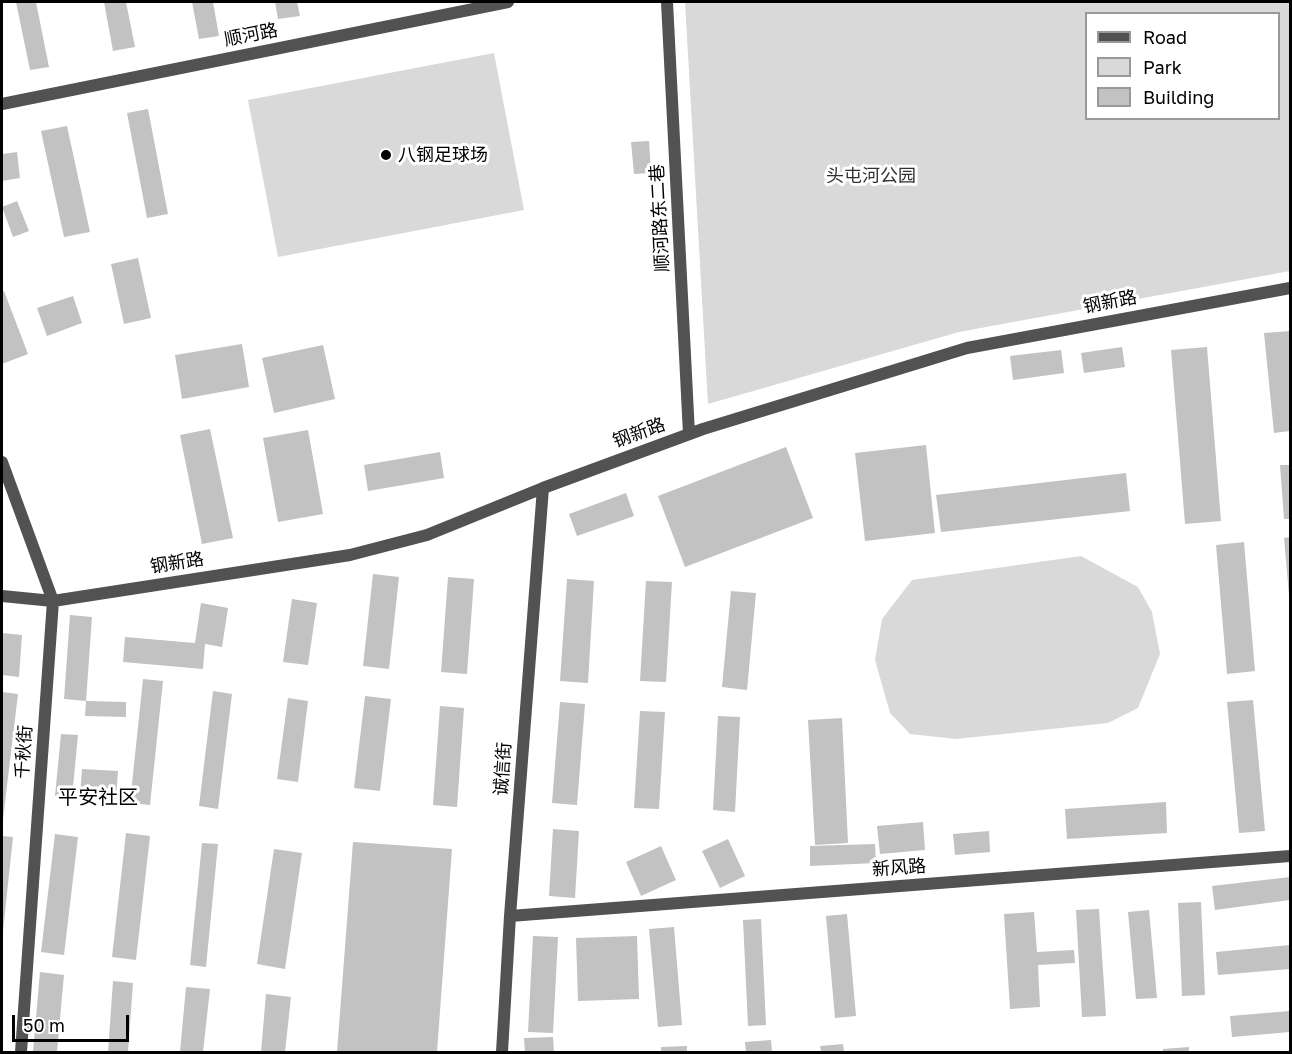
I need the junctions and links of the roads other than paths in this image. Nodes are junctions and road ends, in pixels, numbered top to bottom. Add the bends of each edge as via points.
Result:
1 (508, 2) edge
2 (667, 2) edge
3 (2, 104) edge
4 (1290, 288) edge
5 (689, 434) junction
6 (2, 462) edge
7 (543, 488) junction
8 (2, 596) edge
9 (53, 601) junction
10 (1290, 856) edge
11 (510, 916) junction
12 (21, 1053) edge
13 (502, 1053) edge

1 - 3 street, 顺河路
2 - 5 street, 顺河路东二巷
4 - 5 street, 钢新路 via 967,348
5 - 7 street, 钢新路
6 - 9 street, 千秋街
7 - 9 street, 钢新路 via 427,535 350,555
7 - 11 street, 诚信街
8 - 9 street, 钢新路
9 - 12 street, 千秋街
10 - 11 street, 新风路
11 - 13 street, 诚信街

